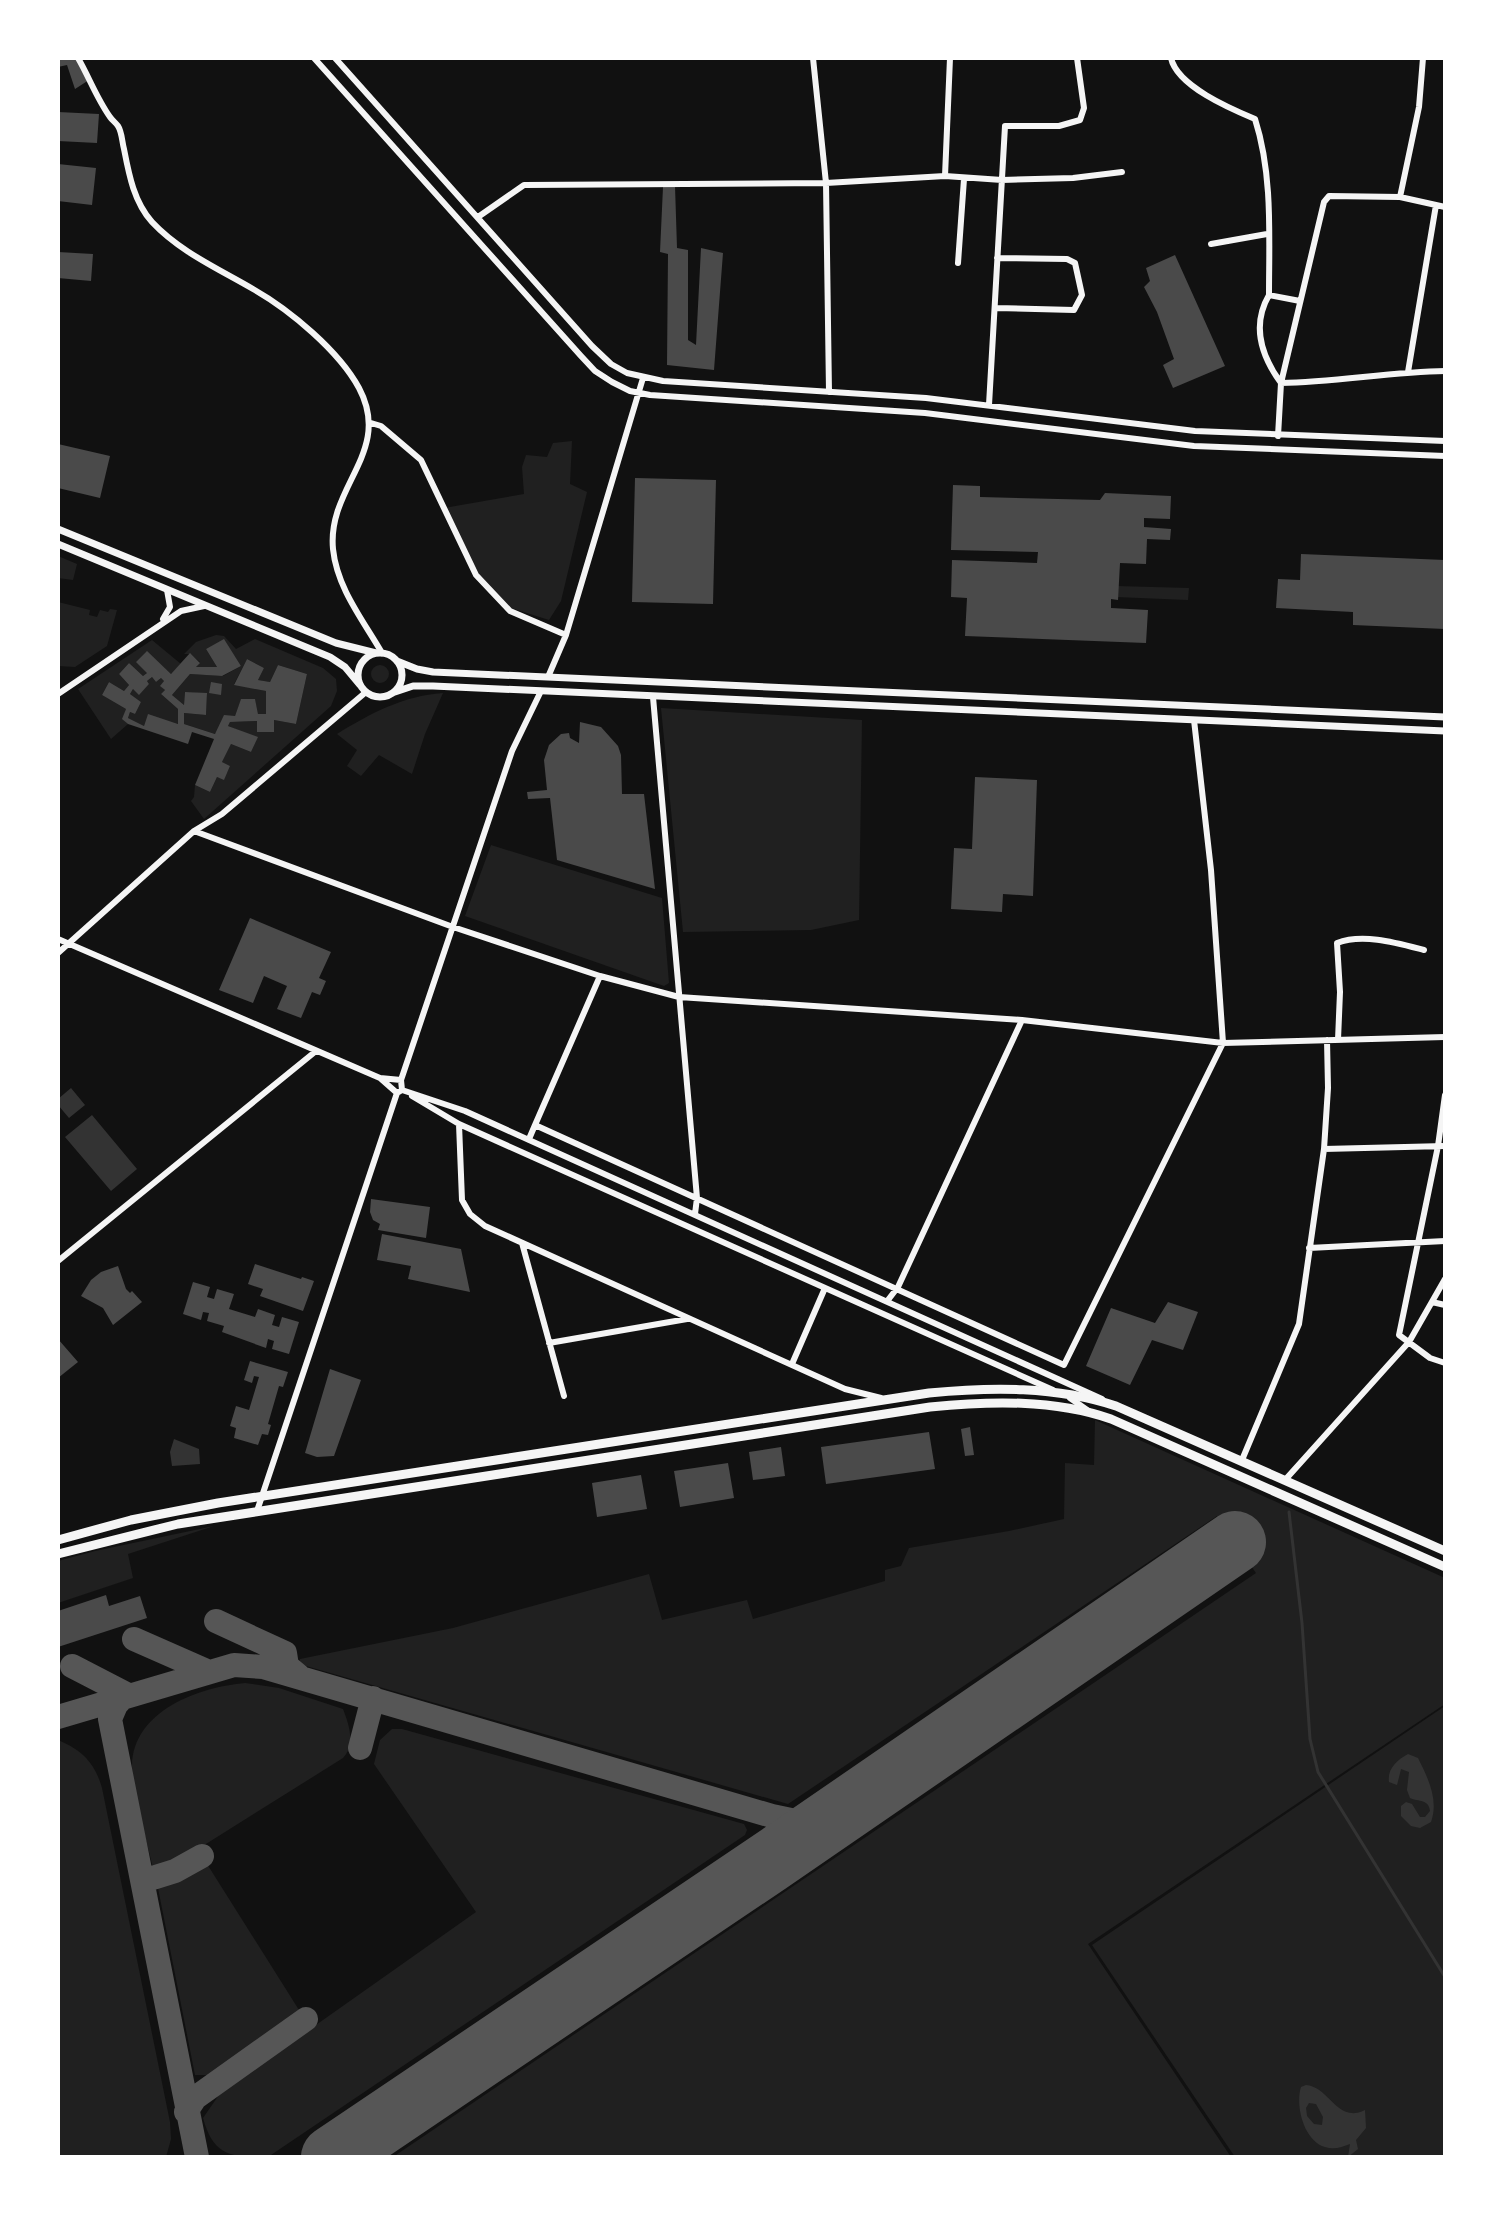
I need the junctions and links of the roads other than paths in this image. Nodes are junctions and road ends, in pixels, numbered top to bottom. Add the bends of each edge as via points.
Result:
1 (78, 58) edge
2 (314, 58) edge
3 (335, 58) edge
4 (813, 58) edge
5 (950, 58) edge
6 (1077, 58) edge
7 (1171, 58) edge
8 (1423, 58) edge
9 (1122, 172) dead end
10 (945, 176) junction
11 (964, 179) junction
12 (1002, 180) junction
13 (826, 183) junction
14 (1400, 197) junction
15 (1436, 205) junction
16 (1445, 207) edge
17 (478, 217) junction
18 (1267, 234) junction
19 (1211, 244) dead end
20 (997, 258) junction
21 (958, 263) dead end
22 (1269, 295) junction
23 (1300, 301) junction
24 (996, 308) junction
25 (1445, 371) edge
26 (1408, 372) junction
27 (643, 378) junction
28 (1281, 383) junction
29 (829, 392) junction
30 (640, 393) junction
31 (989, 405) junction
32 (371, 423) junction
33 (1278, 436) junction
34 (1445, 441) edge
35 (1445, 456) edge
36 (58, 529) edge
37 (58, 544) edge
38 (167, 590) junction
39 (206, 606) junction
40 (155, 627) junction
41 (566, 635) junction
42 (379, 653) junction
43 (397, 661) junction
44 (548, 677) junction
45 (360, 685) junction
46 (541, 691) junction
47 (366, 692) junction
48 (395, 692) junction
49 (58, 694) edge
50 (653, 697) junction
51 (1445, 717) edge
52 (1194, 720) junction
53 (1445, 731) edge
54 (194, 831) junction
55 (453, 927) junction
56 (58, 939) edge
57 (69, 944) junction
58 (1424, 950) dead end
59 (58, 953) edge
60 (600, 976) junction
61 (679, 997) junction
62 (1022, 1020) junction
63 (1445, 1037) edge
64 (1327, 1040) junction
65 (1338, 1040) junction
66 (1223, 1043) junction
67 (316, 1051) junction
68 (380, 1078) junction
69 (401, 1080) junction
70 (400, 1092) junction
71 (1445, 1095) edge
72 (459, 1124) junction
73 (535, 1125) junction
74 (529, 1139) junction
75 (1441, 1146) edge
76 (1324, 1149) junction
77 (697, 1198) junction
78 (695, 1214) junction
79 (1445, 1241) edge
80 (1419, 1242) junction
81 (522, 1243) junction
82 (1309, 1248) junction
83 (58, 1261) edge
84 (1445, 1279) edge
85 (898, 1287) junction
86 (825, 1288) junction
87 (888, 1300) junction
88 (1432, 1302) junction
89 (1445, 1305) edge
90 (690, 1319) junction
91 (1409, 1342) junction
92 (549, 1343) junction
93 (1445, 1363) edge
94 (792, 1364) junction
95 (1061, 1393) junction
96 (564, 1396) dead end
97 (886, 1400) junction
98 (1116, 1406) junction
99 (1091, 1413) junction
100 (1242, 1460) junction
101 (1285, 1480) junction
102 (262, 1497) junction
103 (257, 1511) junction
104 (58, 1540) edge
105 (1445, 1551) edge
106 (58, 1554) edge
107 (1445, 1567) edge

1 - 32 street via 119,127 131,185 151,221 196,257 284,309 326,347 360,390
2 - 30 street via 590,366
3 - 17 street
4 - 13 street
5 - 10 street
6 - 12 street via 1084,108 1080,120 1059,126 1005,126
7 - 18 street via 1196,87 1255,119 1263,144
8 - 14 street via 1419,107
9 - 12 street
10 - 11 street
10 - 13 street
11 - 12 street
11 - 21 street
12 - 20 street
13 - 17 street via 524,185
13 - 29 street
14 - 15 street
14 - 23 street via 1329,196
15 - 16 street
15 - 26 street
17 - 27 street via 605,360
18 - 19 street
18 - 22 street
20 - 24 street
20 - 24 street via 1067,259 1075,263 1082,295 1074,310
22 - 23 street
22 - 28 street via 1259,333 1264,358
23 - 28 street
24 - 31 street
25 - 26 street
26 - 28 street
27 - 29 street
27 - 30 street
28 - 33 street
29 - 31 street
30 - 35 street via 939,414 1194,446
30 - 41 street
31 - 33 street
32 - 41 street via 421,460 476,575 510,611
32 - 42 street via 366,447 336,513 332,545 343,587
33 - 34 street
36 - 42 street via 336,643
37 - 38 street
38 - 39 street
38 - 40 street via 170,607
39 - 40 street via 181,611
39 - 45 street via 330,657
40 - 49 street
41 - 44 street
42 - 43 street
42 - 45 street via 362,662
43 - 44 street via 424,671
43 - 48 street via 402,677
44 - 51 street
45 - 47 street
46 - 48 street via 422,686
46 - 50 street
46 - 55 street via 512,751
47 - 48 street via 378,697
47 - 54 street via 222,814
50 - 52 street
50 - 61 street
52 - 53 street
52 - 66 street
54 - 55 street
54 - 57 street
55 - 60 street
55 - 69 street
56 - 57 street
57 - 59 street
57 - 67 street
58 - 65 street via 1368,940 1337,943
60 - 61 street
60 - 73 street
61 - 62 street
61 - 77 street
62 - 66 street
62 - 85 street
63 - 65 street
64 - 65 street
64 - 66 street
64 - 76 street
66 - 85 street via 1064,1365
67 - 68 street
67 - 83 street
68 - 69 street
68 - 70 street
69 - 70 street
70 - 72 street
70 - 74 street via 465,1111
70 - 102 street
71 - 75 street
72 - 81 street via 462,1200 485,1226
72 - 86 street
73 - 74 street
73 - 77 street
74 - 78 street
75 - 76 street
75 - 80 street
76 - 82 street
77 - 78 street
77 - 85 street
78 - 87 street
79 - 80 street
80 - 82 street
80 - 91 street via 1399,1335
81 - 90 street
81 - 92 street
82 - 100 street via 1299,1324
84 - 88 street
85 - 87 street
86 - 94 street
86 - 95 street
87 - 98 street
88 - 89 street
88 - 91 street
90 - 92 street
90 - 94 street
91 - 93 street
91 - 101 street
92 - 96 street
94 - 97 street via 845,1389
95 - 97 main road via 957,1390
95 - 98 main road
95 - 99 street
97 - 102 main road
98 - 100 main road
99 - 103 main road via 1022,1404 930,1407
99 - 107 main road
100 - 101 main road
101 - 105 main road
102 - 103 street
102 - 104 main road via 175,1510
103 - 106 main road

